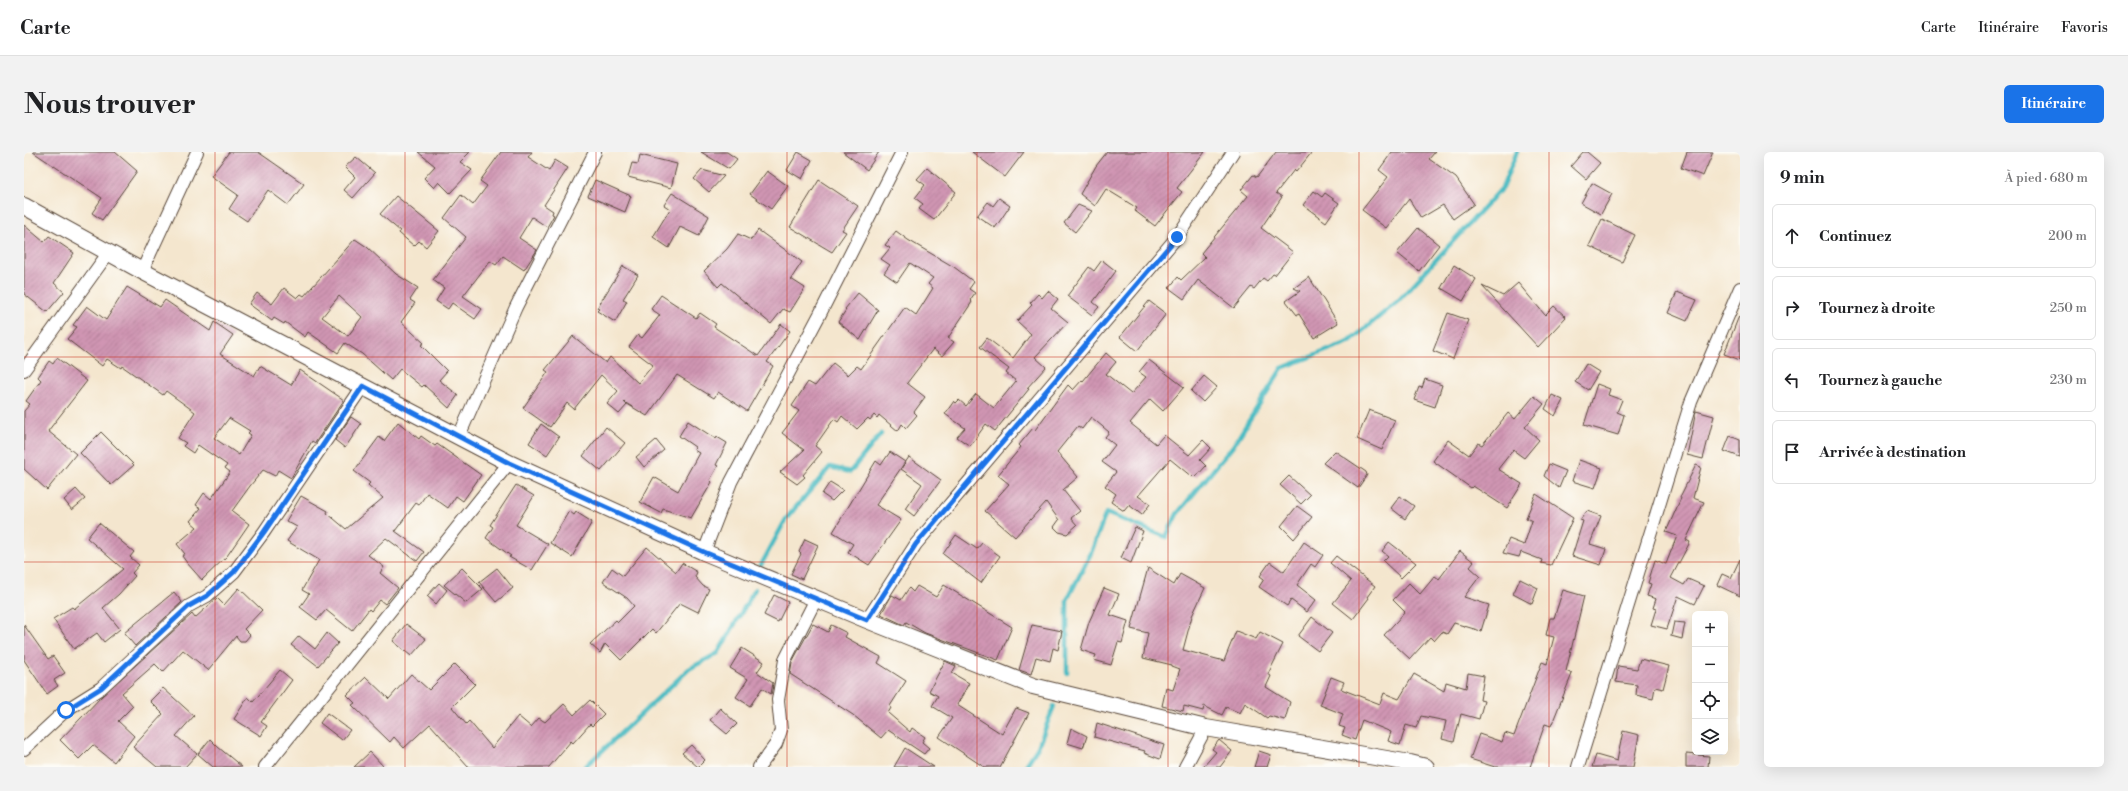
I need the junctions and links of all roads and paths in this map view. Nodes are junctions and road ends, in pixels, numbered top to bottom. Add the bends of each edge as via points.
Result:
1 (197, 152) edge
2 (595, 152) edge
3 (902, 152) edge
4 (1233, 152) edge
5 (24, 206) edge
6 (110, 252) junction
7 (142, 271) junction
8 (1740, 288) edge
9 (24, 370) edge
10 (363, 386) junction
11 (459, 436) junction
12 (509, 463) junction
13 (704, 552) junction
14 (816, 599) junction
15 (867, 620) junction
16 (1206, 728) junction
17 (24, 749) edge
18 (265, 767) edge
19 (758, 767) edge
20 (1185, 767) edge
21 (1426, 767) edge
22 (1578, 767) edge

1 - 7 street
2 - 11 street via 516,307
3 - 13 street via 731,482
4 - 15 street via 1177,237 916,544
5 - 6 street
6 - 7 street
6 - 9 street
7 - 10 street
8 - 22 street via 1691,402
10 - 11 street
10 - 17 street via 234,572 207,596 189,606 101,688 66,710
11 - 12 street
12 - 13 street
12 - 18 street
13 - 14 street
14 - 15 street
14 - 19 street via 785,660 778,700 781,730 776,744
15 - 16 street via 1033,686
16 - 20 street
16 - 21 street

